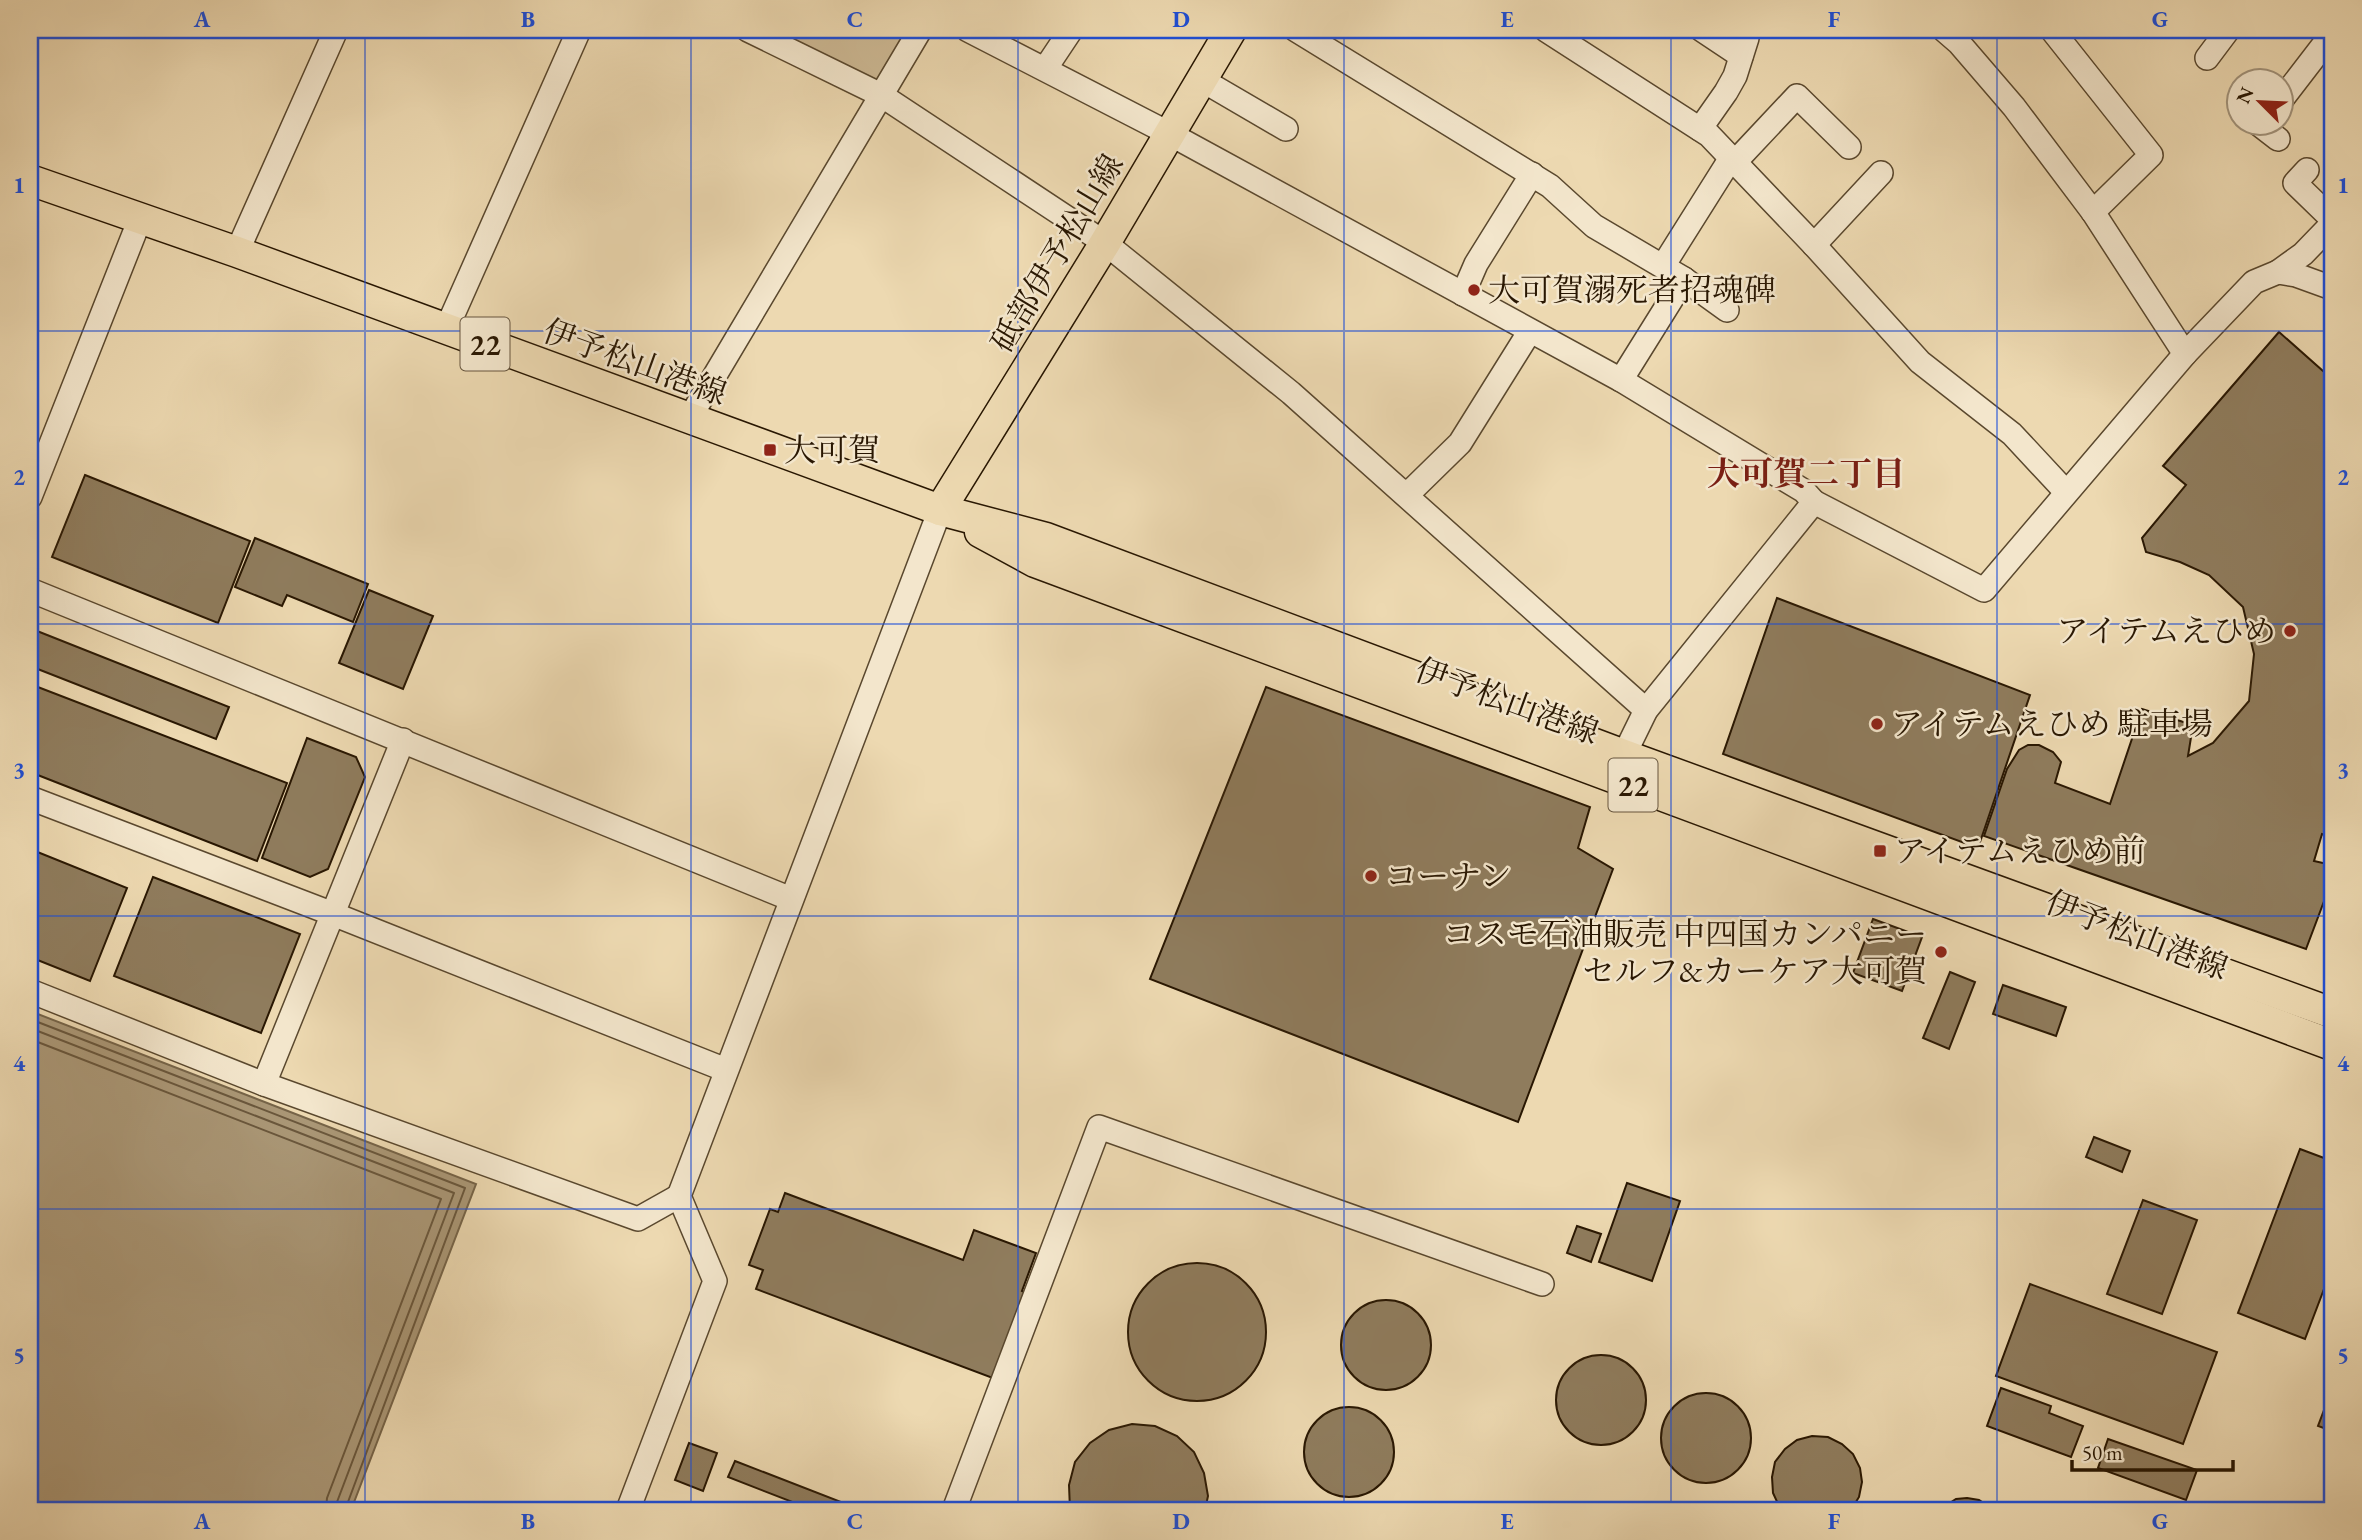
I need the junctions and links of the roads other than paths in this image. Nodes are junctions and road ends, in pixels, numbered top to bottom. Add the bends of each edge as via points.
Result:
1 (336, 30) edge
2 (579, 30) edge
3 (748, 30) edge
4 (919, 30) edge
5 (968, 30) edge
6 (1070, 30) edge
7 (1231, 30) edge
8 (1296, 30) edge
9 (1546, 30) edge
10 (1702, 30) edge
11 (1944, 30) edge
12 (2052, 30) edge
13 (2228, 30) edge
14 (2332, 34) edge
15 (2207, 58) dead end
16 (1045, 69) junction
17 (1202, 80) junction
18 (2296, 80) edge
19 (881, 95) junction
20 (1286, 129) dead end
21 (1700, 129) junction
22 (1170, 134) junction
23 (1849, 147) dead end
24 (1733, 160) junction
25 (2307, 170) dead end
26 (1881, 173) dead end
27 (1532, 174) junction
28 (30, 180) edge
29 (2093, 212) junction
30 (140, 219) junction
31 (2332, 222) edge
32 (1105, 243) junction
33 (1814, 245) junction
34 (237, 252) junction
35 (1663, 266) junction
36 (2278, 272) junction
37 (1684, 279) junction
38 (2332, 288) edge
39 (1463, 294) junction
40 (1727, 310) dead end
41 (446, 330) junction
42 (1530, 331) junction
43 (2185, 354) junction
44 (1620, 380) junction
45 (689, 419) junction
46 (2066, 492) junction
47 (1404, 493) junction
48 (30, 497) edge
49 (1814, 502) junction
50 (940, 510) junction
51 (30, 590) edge
52 (1646, 710) junction
53 (403, 740) junction
54 (1624, 755) junction
55 (30, 798) edge
56 (791, 899) junction
57 (333, 914) junction
58 (30, 991) edge
59 (2332, 1013) edge
60 (2332, 1045) edge
61 (726, 1070) junction
62 (264, 1084) junction
63 (679, 1196) junction
64 (1542, 1284) dead end
65 (628, 1510) edge
66 (954, 1510) edge

1 - 34 street
2 - 41 street
3 - 19 street
4 - 19 street
5 - 16 street
6 - 16 street
7 - 17 main road, 砥部伊予松山線
8 - 27 street
9 - 21 street
10 - 21 street via 1744,47 1727,92
11 - 29 street via 2014,107
12 - 29 street via 2151,155
13 - 15 street
14 - 18 street
16 - 22 street
17 - 20 street
17 - 22 main road, 砥部伊予松山線
19 - 32 street
19 - 45 street
21 - 24 street
22 - 32 main road, 砥部伊予松山線
22 - 39 street
23 - 24 street via 1797,96
24 - 33 street
24 - 35 street
25 - 31 street via 2295,183
26 - 33 street
27 - 35 street via 1594,226
27 - 39 street via 1476,264
28 - 30 main road, 伊予松山港線 / 22
29 - 43 street
30 - 34 main road, 伊予松山港線 / 22
30 - 48 street
31 - 36 street via 2303,254
32 - 47 street via 1291,393
32 - 50 main road, 砥部伊予松山線
33 - 46 street via 1920,362 2012,433
34 - 41 main road, 伊予松山港線 / 22
35 - 37 street
36 - 38 street
36 - 43 street via 2254,282
37 - 40 street
37 - 44 street
39 - 42 street
41 - 45 main road, 伊予松山港線 / 22
42 - 44 street
42 - 47 street via 1460,443
43 - 46 street
44 - 49 street via 1804,491
45 - 50 main road, 伊予松山港線 / 22
46 - 49 street via 1984,590
47 - 52 street
49 - 52 street
50 - 54 main road, 伊予松山港線 / 22 via 1046,538
50 - 56 street
50 - 60 main road, 伊予松山港線 / 22 via 1035,562
51 - 53 street
52 - 54 street
53 - 56 street
53 - 57 street
54 - 59 main road, 伊予松山港線 / 22
55 - 57 street
56 - 61 street
57 - 61 street
57 - 62 street
58 - 62 street
61 - 63 street
62 - 63 street via 638,1219
63 - 65 street via 715,1281
64 - 66 street via 1099,1128

